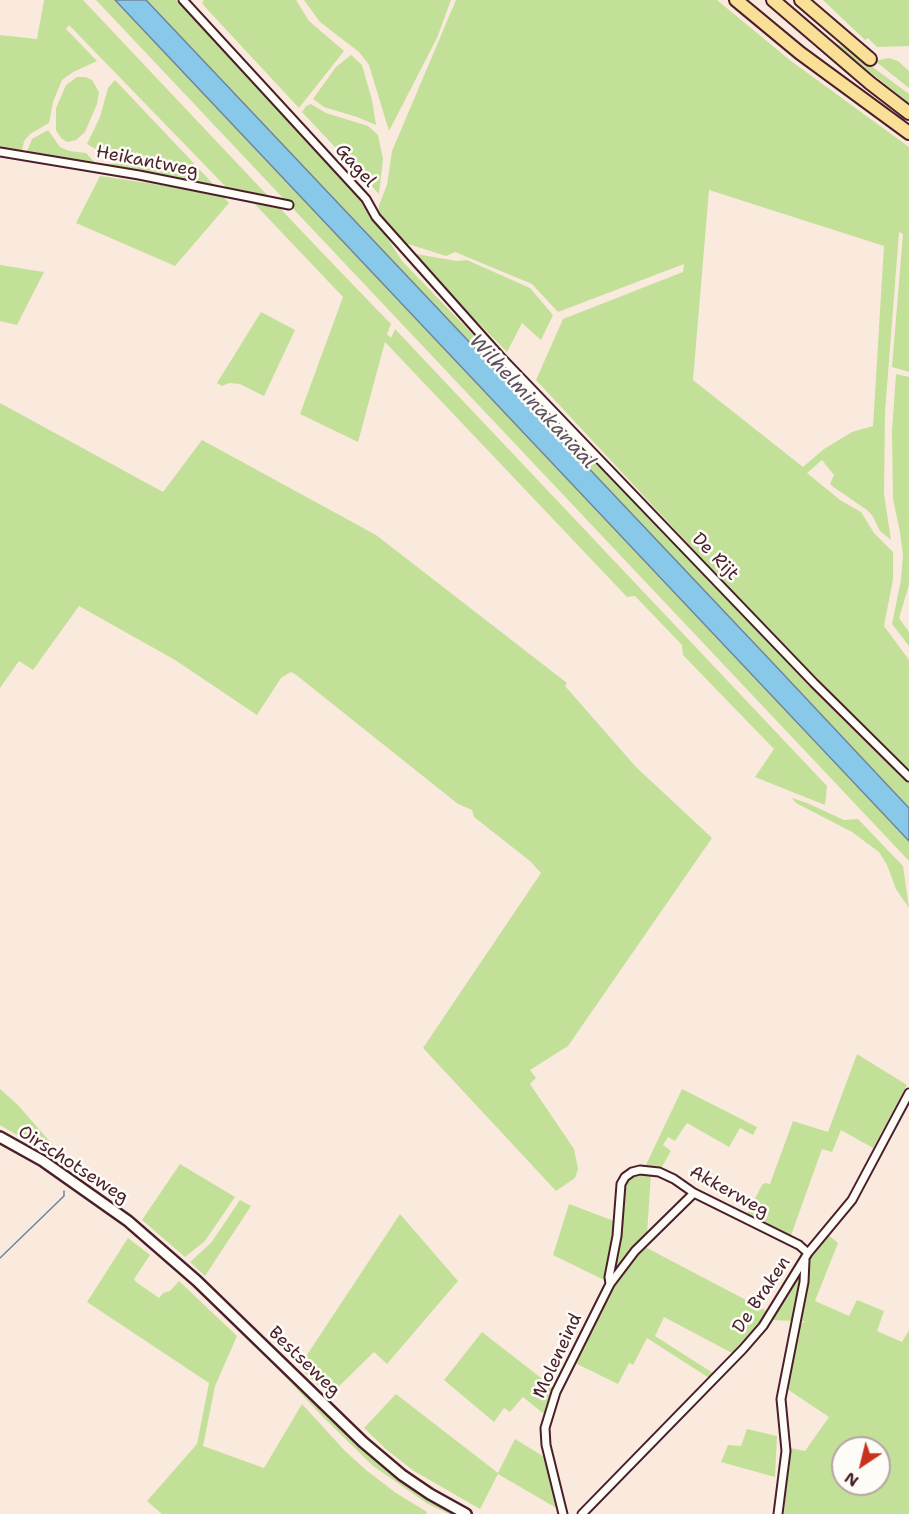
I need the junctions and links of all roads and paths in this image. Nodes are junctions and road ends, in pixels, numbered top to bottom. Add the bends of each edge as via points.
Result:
1 (183, 0) edge
2 (736, 0) edge
3 (773, 0) edge
4 (803, 0) edge
5 (870, 59) dead end
6 (909, 113) edge
7 (909, 133) edge
8 (0, 152) edge
9 (289, 205) dead end
10 (500, 356) joint
11 (909, 777) edge
12 (909, 1093) edge
13 (0, 1137) edge
14 (632, 1172) joint
15 (694, 1193) junction
16 (128, 1221) joint
17 (807, 1255) junction
18 (610, 1284) junction
19 (466, 1514) edge
20 (563, 1514) edge
21 (582, 1514) edge
22 (778, 1514) edge

1 - 10 street, Gagel via 366,199 376,217
2 - 7 highway
3 - 6 highway
4 - 5 highway
8 - 9 street, Heikantweg
10 - 11 street, De Rijt
12 - 17 street, De Braken via 852,1200
13 - 16 main road, Oirschotseweg via 43,1161
14 - 15 street, Akkerweg via 659,1172
14 - 18 street, Moleneind via 621,1184
15 - 17 street, Akkerweg via 799,1245
15 - 18 street, Moleneind via 635,1251
16 - 19 main road, Bestseweg via 197,1281 363,1442 411,1481
17 - 21 street, De Braken via 772,1314 744,1349
17 - 22 street via 781,1399 786,1451
18 - 20 street, Moleneind via 556,1392 545,1428

